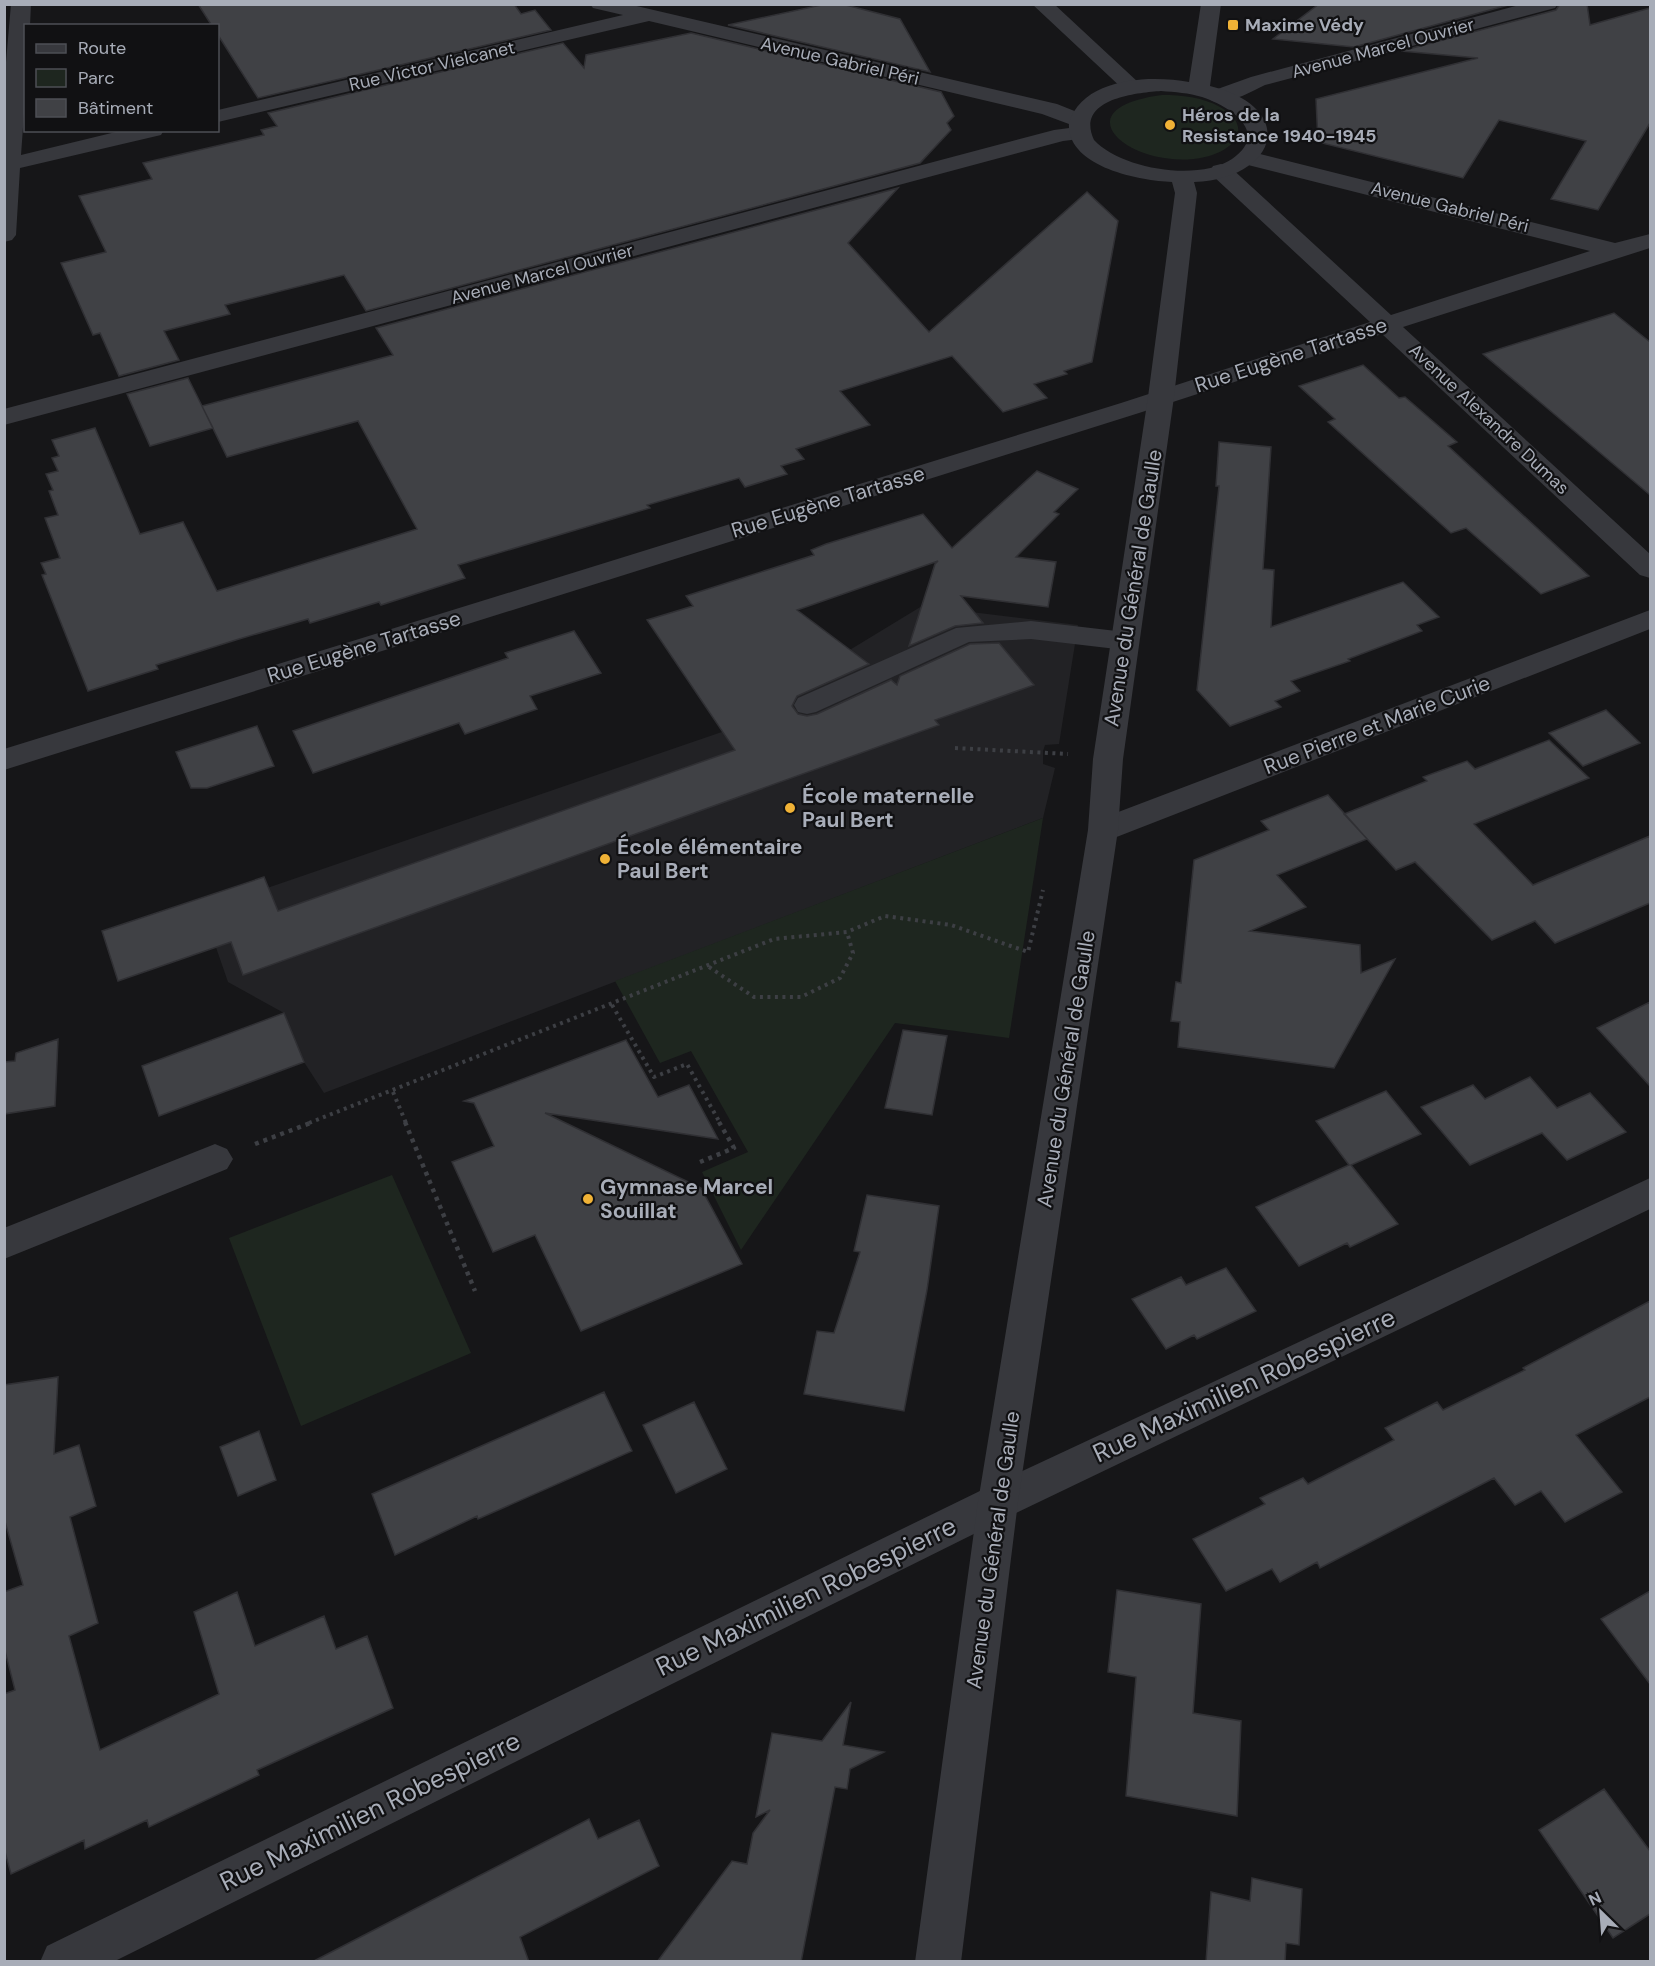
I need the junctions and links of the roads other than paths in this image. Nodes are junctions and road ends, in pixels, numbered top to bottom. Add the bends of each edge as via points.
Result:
1 (21, 4) edge
2 (600, 4) edge
3 (1042, 4) edge
4 (1211, 4) edge
5 (1548, 4) edge
6 (646, 16) junction
7 (1132, 87) junction
8 (1199, 89) junction
9 (1220, 96) junction
10 (219, 116) edge
11 (1079, 127) junction
12 (145, 132) edge
13 (1248, 158) junction
14 (11, 164) junction
15 (1221, 171) junction
16 (1182, 177) junction
17 (4, 235) edge
18 (1650, 242) edge
19 (1615, 250) junction
20 (1650, 258) edge
21 (1388, 325) junction
22 (1161, 397) junction
23 (4, 417) edge
24 (1650, 569) edge
25 (1650, 619) edge
26 (1125, 641) junction
27 (807, 705) dead end
28 (4, 760) edge
29 (1103, 830) junction
30 (215, 1159) road end
31 (1650, 1193) edge
32 (4, 1244) edge
33 (998, 1502) junction
34 (63, 1962) edge
35 (938, 1962) edge

1 - 14 street
2 - 6 street, Avenue Gabriel Péri
3 - 7 street
4 - 8 street
5 - 9 street, Avenue Marcel Ouvrier via 1258,81
6 - 10 street, Rue Victor Vielcanet
6 - 11 street, Avenue Gabriel Péri via 1049,109
7 - 8 street
7 - 11 street via 1096,100 1085,110
8 - 9 street
9 - 13 street via 1254,119 1260,133 1257,147
11 - 16 street via 1088,147 1104,159 1126,169
11 - 23 street, Avenue Marcel Ouvrier via 1062,135
12 - 14 street
13 - 15 street
13 - 19 street, Avenue Gabriel Péri
14 - 17 street
15 - 16 street
15 - 21 street, Avenue Alexandre Dumas
16 - 22 street, Avenue du Général de Gaulle via 1186,193
18 - 19 street, Rue Eugène Tartasse
19 - 20 street, Avenue Gabriel Péri
19 - 21 street, Rue Eugène Tartasse
21 - 22 street, Rue Eugène Tartasse
21 - 24 street, Avenue Alexandre Dumas
22 - 26 street, Avenue du Général de Gaulle
22 - 28 street, Rue Eugène Tartasse
25 - 29 street, Rue Pierre et Marie Curie
26 - 27 lane via 1031,630 965,634
26 - 29 street, Avenue du Général de Gaulle via 1108,759
29 - 33 street, Avenue du Général de Gaulle
30 - 32 street
31 - 33 street, Rue Maximilien Robespierre
33 - 34 street, Rue Maximilien Robespierre
33 - 35 street, Avenue du Général de Gaulle

